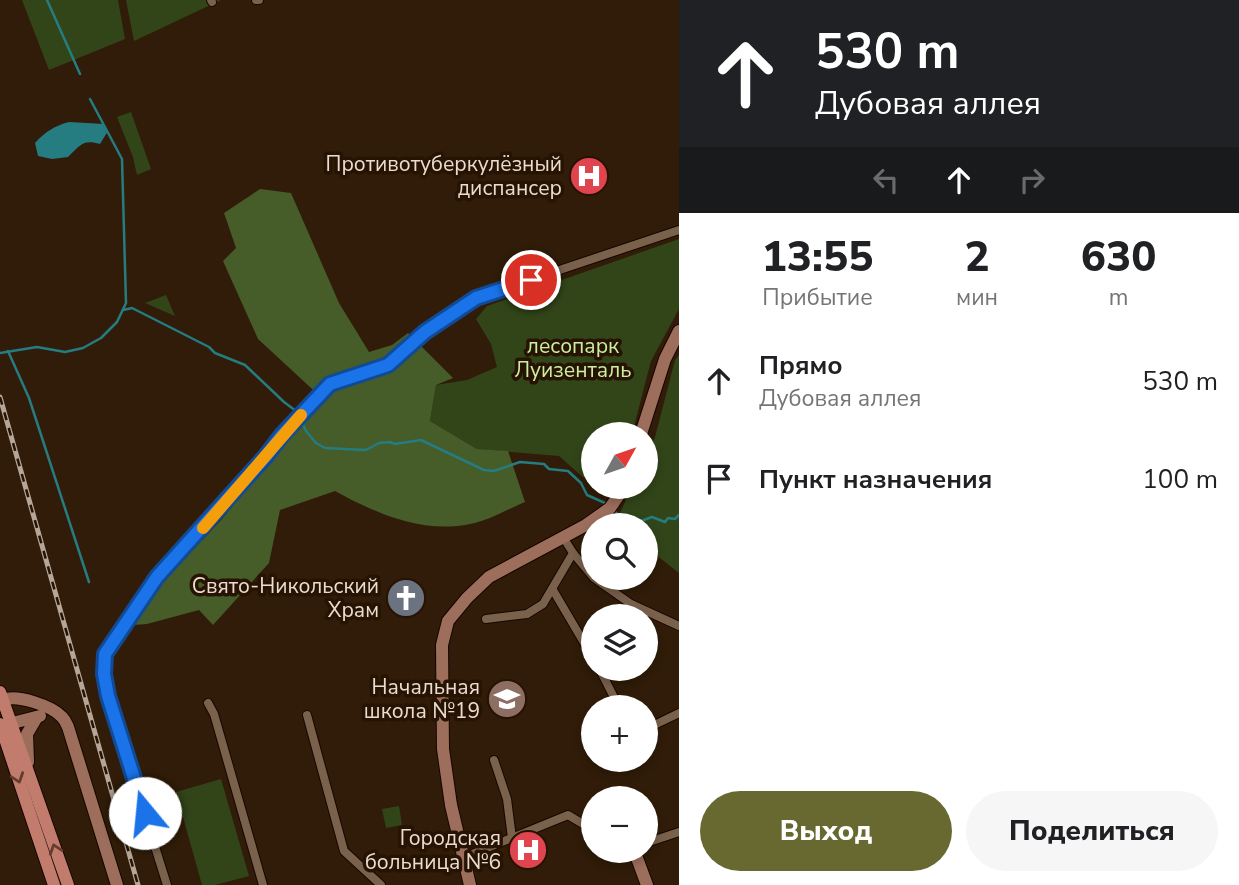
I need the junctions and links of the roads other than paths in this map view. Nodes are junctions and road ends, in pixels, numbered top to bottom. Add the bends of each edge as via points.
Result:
1 (679, 230) edge
2 (679, 331) edge
3 (645, 422) edge
4 (616, 499) edge
5 (563, 537) junction
6 (573, 554) junction
7 (581, 563) edge
8 (553, 590) junction
9 (612, 590) edge
10 (486, 619) dead end
11 (679, 626) edge
12 (581, 638) edge
13 (1, 696) edge
14 (208, 703) dead end
15 (54, 711) junction
16 (679, 713) edge
17 (307, 715) dead end
18 (37, 717) junction
19 (658, 723) edge
20 (4, 725) edge
21 (494, 760) dead end
22 (27, 770) junction
23 (581, 823) edge
24 (679, 832) edge
25 (512, 838) junction
26 (658, 839) edge
27 (465, 858) junction
28 (639, 863) edge
29 (467, 883) edge
30 (54, 885) edge
31 (68, 885) edge
32 (117, 885) edge
33 (167, 885) edge
34 (263, 885) edge
35 (381, 885) edge
36 (647, 885) edge

1 - 33 street via 476,298 425,332 388,365 330,384 157,577 105,654 104,674
2 - 3 street
4 - 5 street via 610,508
5 - 6 street
5 - 27 street via 488,577 448,621 442,645 443,749
6 - 7 street
6 - 8 street
8 - 10 street via 543,604 527,614
8 - 12 street
9 - 11 street
13 - 15 street
13 - 20 main road
14 - 34 street
15 - 18 street
15 - 32 street via 68,727
16 - 19 street
17 - 35 street via 344,851
18 - 20 street
18 - 22 street via 27,734
20 - 22 main road
20 -> 30 main road
21 - 25 street via 507,799
31 -> 22 main road
23 - 25 street via 568,815
24 - 26 street
25 - 27 street
27 - 29 street
28 - 36 street

